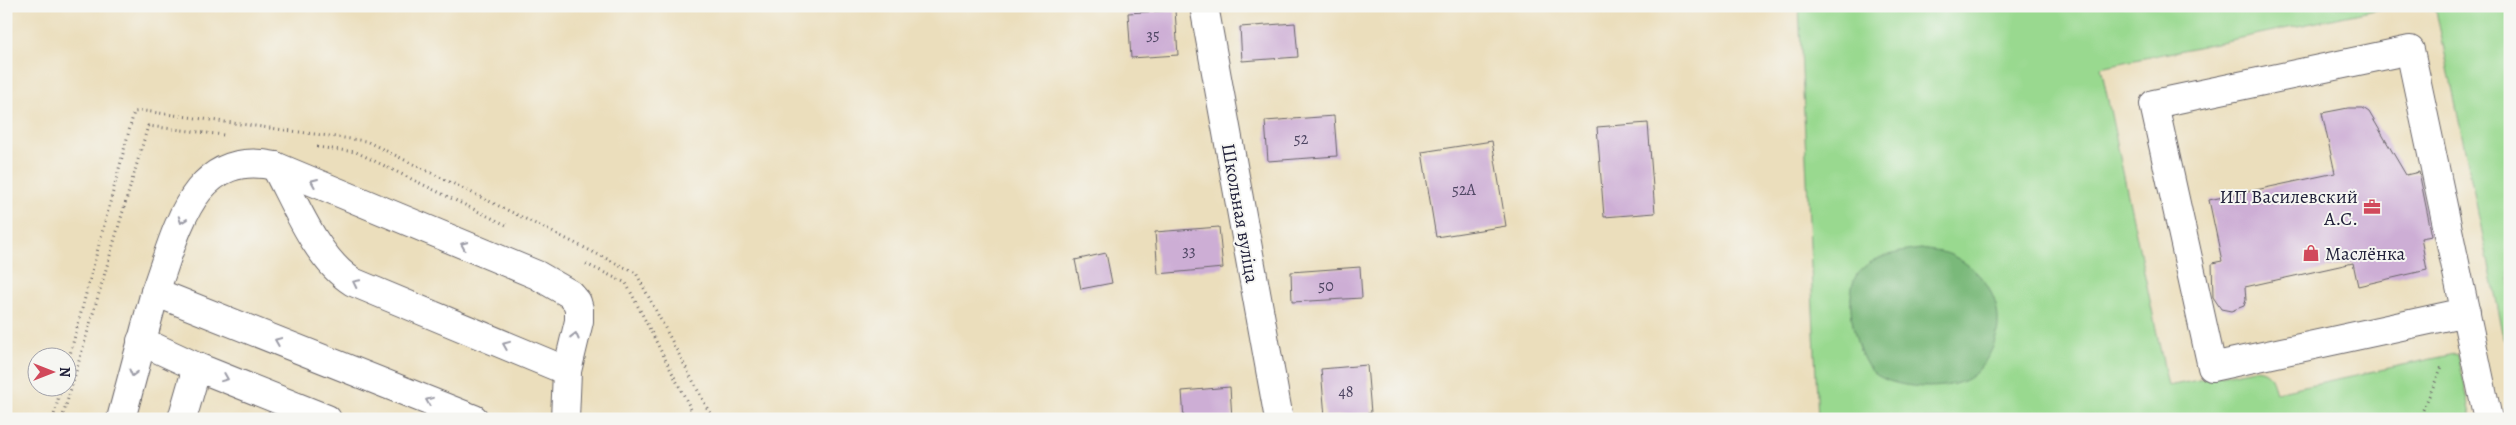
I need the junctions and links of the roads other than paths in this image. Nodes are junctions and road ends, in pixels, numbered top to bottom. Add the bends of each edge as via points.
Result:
1 (1204, 6) edge
2 (275, 166) junction
3 (155, 292) junction
4 (2466, 312) junction
5 (141, 342) junction
6 (197, 367) junction
7 (567, 370) junction
8 (121, 419) edge
9 (182, 419) edge
10 (328, 419) edge
11 (474, 419) edge
12 (565, 419) edge
13 (1279, 419) edge
14 (2488, 419) edge

1 - 13 main road, Школьная вуліца
2 -> 3 main road via 256,162 231,166 203,182 186,209
7 -> 2 main road via 340,274 326,260
7 -> 2 main road via 579,309 577,302 563,289 537,275
3 - 5 main road
11 -> 3 main road
4 - 4 main road via 2212,368 2154,104 2410,50
4 - 14 main road
5 - 6 main road
5 -> 8 main road
6 - 9 main road
6 -> 10 main road
7 - 12 main road

